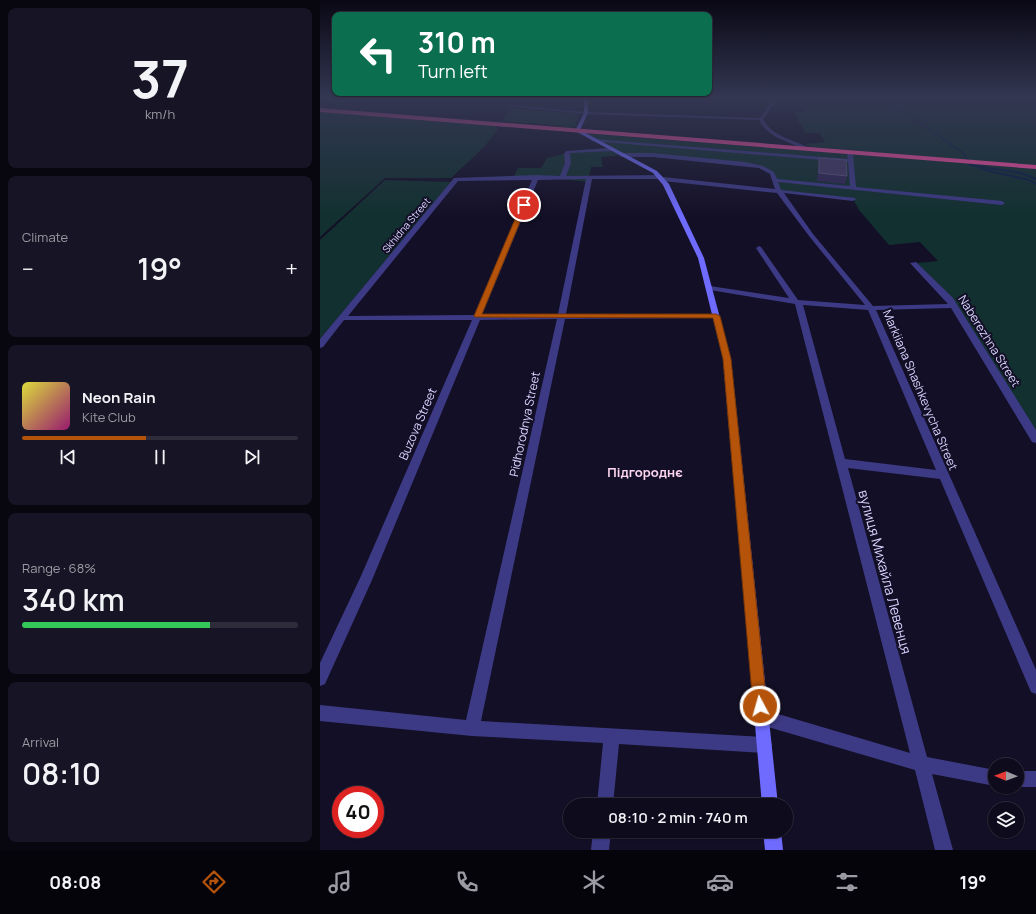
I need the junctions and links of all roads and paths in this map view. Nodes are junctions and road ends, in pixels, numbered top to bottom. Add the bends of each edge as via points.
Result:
1 (675, 139) edge
2 (783, 139) edge
3 (593, 140) joint
4 (807, 149) junction
5 (611, 150) junction
6 (850, 152) junction
7 (622, 155) junction
8 (850, 161) junction
9 (1036, 167) edge
10 (536, 177) junction
11 (563, 177) junction
12 (589, 178) junction
13 (662, 178) junction
14 (775, 180) junction
15 (852, 188) junction
16 (779, 191) junction
17 (853, 199) dead end
18 (1002, 203) dead end
19 (759, 248) dead end
20 (914, 263) dead end
21 (710, 288) junction
22 (796, 302) junction
23 (954, 306) junction
24 (871, 308) junction
25 (562, 315) junction
26 (477, 316) junction
27 (716, 316) junction
28 (341, 318) junction
29 (320, 345) edge
30 (1036, 439) edge
31 (840, 463) junction
32 (943, 475) junction
33 (320, 679) edge
34 (1036, 687) edge
35 (320, 713) edge
36 (761, 717) junction
37 (472, 728) junction
38 (612, 736) junction
39 (764, 745) junction
40 (921, 764) junction
41 (988, 777) edge
42 (1024, 778) edge
43 (1036, 779) edge
44 (606, 798) edge
45 (769, 798) edge
46 (601, 838) edge
47 (773, 838) edge
48 (600, 850) edge
49 (774, 850) edge
50 (944, 850) edge

1 - 4 highway
2 - 4 street
3 - 5 street
3 - 8 street
4 - 6 highway
5 - 7 street
5 - 11 street via 568,152 568,163
6 - 8 street
6 - 9 highway
7 - 13 street via 651,169
7 - 14 street, Markiiana Shashkevycha Street via 653,155 754,165 768,170
8 - 15 street
10 - 11 street
10 - 26 street, Buzova Street
10 - 28 street, Skhidna Street via 456,179
11 - 12 street
12 - 13 street
12 - 25 street, Pidhorodnya Street
13 - 16 street
13 - 21 street via 701,258
14 - 15 street
14 - 16 street, Markiiana Shashkevycha Street
15 - 18 street
16 - 17 street
16 - 24 street, Markiiana Shashkevycha Street via 810,235
19 - 22 street, вулиця Михайла Левенця
20 - 23 street, Naberezhna Street
21 - 22 street
21 - 27 street
22 - 24 street
22 - 31 street, вулиця Михайла Левенця
23 - 24 street
23 - 30 street, Naberezhna Street
24 - 32 street, Markiiana Shashkevycha Street
25 - 26 street
25 - 27 street
25 - 37 street, Pidhorodnya Street
26 - 28 street
26 - 33 street, Buzova Street via 366,580
27 - 36 street via 727,359
28 - 29 street, Skhidna Street
31 - 32 street
31 - 40 street, вулиця Михайла Левенця
32 - 34 street, Markiiana Shashkevycha Street
35 - 37 street
36 - 39 street
36 - 40 street
37 - 38 street
38 - 39 street
38 - 44 street
39 - 45 street
40 - 41 street
40 - 50 street, вулиця Михайла Левенця
42 - 43 street
46 - 48 street
47 - 49 street

